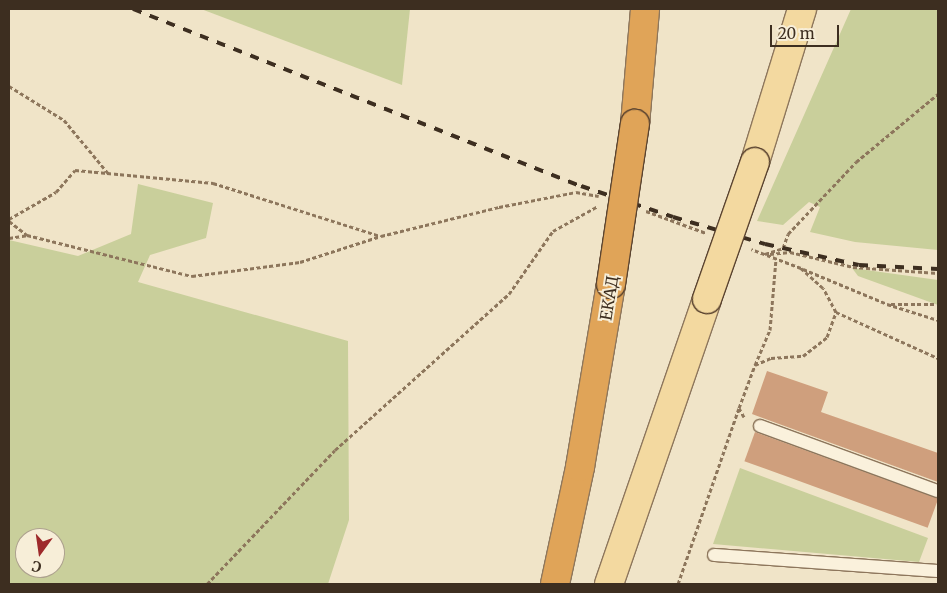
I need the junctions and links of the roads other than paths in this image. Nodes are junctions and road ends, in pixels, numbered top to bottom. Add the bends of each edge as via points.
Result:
1 (646, 9) edge
2 (802, 9) edge
3 (760, 426) road end
4 (938, 491) edge
5 (714, 555) dead end
6 (938, 571) edge
7 (555, 584) edge
8 (609, 584) edge

1 - 7 highway, ЕКАД, bridge via 635,124 611,284 580,467
2 - 8 main road, bridge via 755,162
3 - 4 lane
5 - 6 lane

